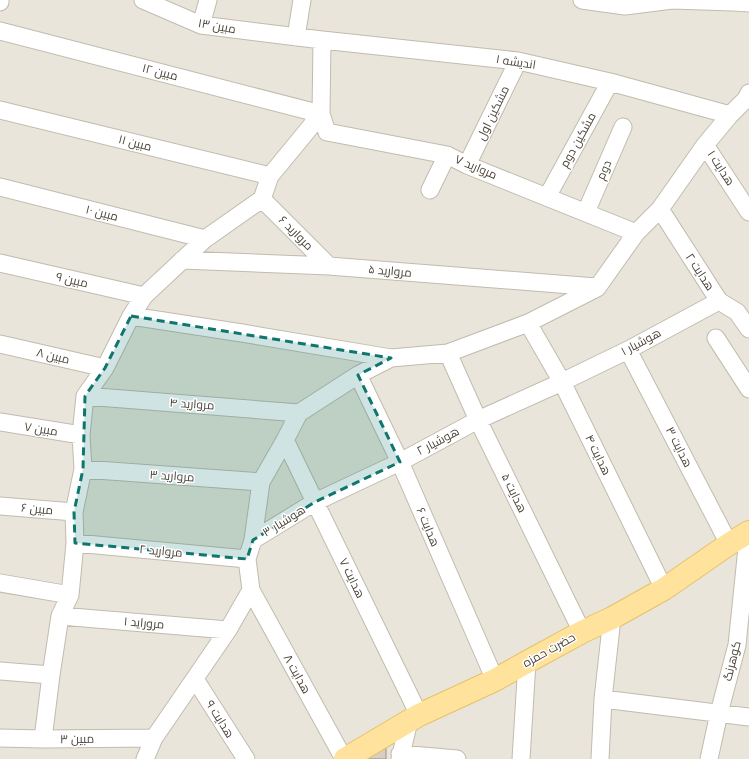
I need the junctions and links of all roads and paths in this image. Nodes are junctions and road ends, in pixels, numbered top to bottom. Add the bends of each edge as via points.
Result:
1 (143, 0) edge
2 (208, 0) edge
3 (302, 0) edge
4 (582, 0) edge
5 (672, 0) edge
6 (625, 3) edge
7 (749, 3) edge
8 (201, 25) junction
9 (0, 31) edge
10 (296, 37) junction
11 (322, 40) junction
12 (518, 60) junction
13 (610, 82) junction
14 (748, 98) edge
15 (0, 110) edge
16 (321, 114) junction
17 (730, 115) junction
18 (623, 127) dead end
19 (705, 144) junction
20 (447, 155) junction
21 (467, 164) junction
22 (270, 176) junction
23 (0, 187) edge
24 (430, 190) dead end
25 (547, 197) junction
26 (262, 200) junction
27 (660, 209) junction
28 (586, 212) junction
29 (749, 212) edge
30 (636, 233) junction
31 (205, 239) junction
32 (182, 260) junction
33 (0, 263) edge
34 (330, 266) junction
35 (597, 288) junction
36 (144, 296) junction
37 (719, 301) junction
38 (743, 309) edge
39 (131, 316) junction
40 (528, 323) junction
41 (749, 329) edge
42 (716, 338) dead end
43 (0, 344) edge
44 (628, 350) junction
45 (448, 353) junction
46 (391, 358) junction
47 (105, 368) junction
48 (358, 375) junction
49 (562, 382) junction
50 (749, 389) edge
51 (85, 396) junction
52 (299, 413) junction
53 (478, 420) junction
54 (0, 422) edge
55 (81, 435) junction
56 (285, 440) junction
57 (400, 462) junction
58 (83, 469) junction
59 (261, 482) junction
60 (315, 502) junction
61 (0, 506) edge
62 (74, 512) junction
63 (744, 538) edge
64 (253, 540) junction
65 (75, 543) junction
66 (247, 559) junction
67 (0, 583) edge
68 (664, 589) junction
69 (251, 590) junction
70 (70, 595) junction
71 (60, 616) junction
72 (612, 618) junction
73 (228, 630) junction
74 (582, 632) junction
75 (743, 647) edge
76 (527, 662) junction
77 (0, 671) edge
78 (51, 675) junction
79 (195, 679) junction
80 (495, 680) junction
81 (602, 699) junction
82 (719, 713) junction
83 (749, 717) edge
84 (414, 718) junction
85 (0, 738) edge
86 (154, 738) junction
87 (43, 739) junction
88 (400, 756) edge
89 (145, 759) edge
90 (246, 759) edge
91 (344, 759) edge
92 (457, 759) edge
93 (522, 759) edge
94 (600, 759) edge
95 (709, 759) edge

1 - 8 street, مبین ۱۳
2 - 8 street
3 - 10 street
4 - 6 street
5 - 6 street
5 - 7 street
8 - 10 street, مبین ۱۳
9 - 16 street, مبین ۱۲
10 - 11 street, اندیشه ۱
11 - 12 street, اندیشه ۱
11 - 16 street
12 - 13 street, اندیشه ۱
12 - 21 street, مشکین اول
13 - 17 street, اندیشه ۱
13 - 25 street, مشکین دوم
14 - 17 street
15 - 22 street, مبین ۱۱
16 - 20 street, مروارید ۷ via 327,132
16 - 22 street
17 - 19 street
18 - 28 street, دوم
19 - 27 street
19 - 29 street, هدایت ۱
20 - 21 street, مروارید ۷
20 - 24 street
21 - 25 street, مروارید ۷
22 - 26 street
23 - 31 street, مبین ۱۰
25 - 28 street, مروارید ۷
26 - 31 street
26 - 34 street, مروارید ۶
27 - 30 street
27 - 37 street, هدایت ۲
28 - 30 street, مروارید ۷
30 - 35 street
31 - 32 street
32 - 34 street, مروارید ۵
32 - 36 street
33 - 36 street, مبین ۹
34 - 35 street, مروارید ۵
35 - 40 street
36 - 39 street
37 - 38 street, هدایت ۲
37 - 44 street, هوشیار ۱
38 - 41 street, هدایت ۲
39 - 46 street
39 - 47 street
40 - 45 street
40 - 49 street, هدایت ۴
42 - 50 street
43 - 47 street, مبین ۸
44 - 49 street, هوشیار ۱
44 - 63 street, هدایت ۳
45 - 46 street
45 - 53 street, هدایت ۵
46 - 48 street
47 - 51 street
48 - 52 street
48 - 57 street, هدایت ۶
49 - 53 street, هوشیار ۲
49 - 68 street, هدایت ۴
51 - 52 street, مروارید ۴
51 - 55 street
52 - 56 street
53 - 57 street, هوشیار ۲
53 - 74 street, هدایت ۵
54 - 55 street, مبین ۷
55 - 58 street
56 - 59 street
56 - 60 street, هدایت ۷
57 - 60 street, هوشیار ۲
57 - 80 street, هدایت ۶
58 - 59 street, مروارید ۳
58 - 62 street
59 - 64 street
60 - 64 street, هوشیار ۳
60 - 84 street, هدایت ۷
61 - 62 street, مبین ۶
62 - 65 street
63 - 68 main road, حضرت حمزه
63 - 75 street, کوهرنگ
64 - 66 street
65 - 66 street, مروارید ۲
65 - 70 street
66 - 69 street
67 - 70 street
68 - 72 main road, حضرت حمزه
69 - 73 street
69 - 91 street, هدایت ۸
70 - 71 street
71 - 73 street, مروراید ۱
71 - 78 street
72 - 74 main road, حضرت حمزه
72 - 81 street
73 - 79 street
74 - 76 main road, حضرت حمزه
75 - 82 street, کوهرنگ
76 - 80 main road, حضرت حمزه
76 - 93 street
77 - 78 street
78 - 87 street
79 - 86 street
79 - 90 street, هدایت ۹
80 - 84 main road, حضرت حمزه
81 - 82 street
81 - 94 street
82 - 83 street
82 - 95 street, کوهرنگ
84 - 88 street
84 - 91 main road, حضرت حمزه
85 - 87 street, مبین ۳
86 - 87 street, مبین ۳
86 - 89 street
88 - 92 street

